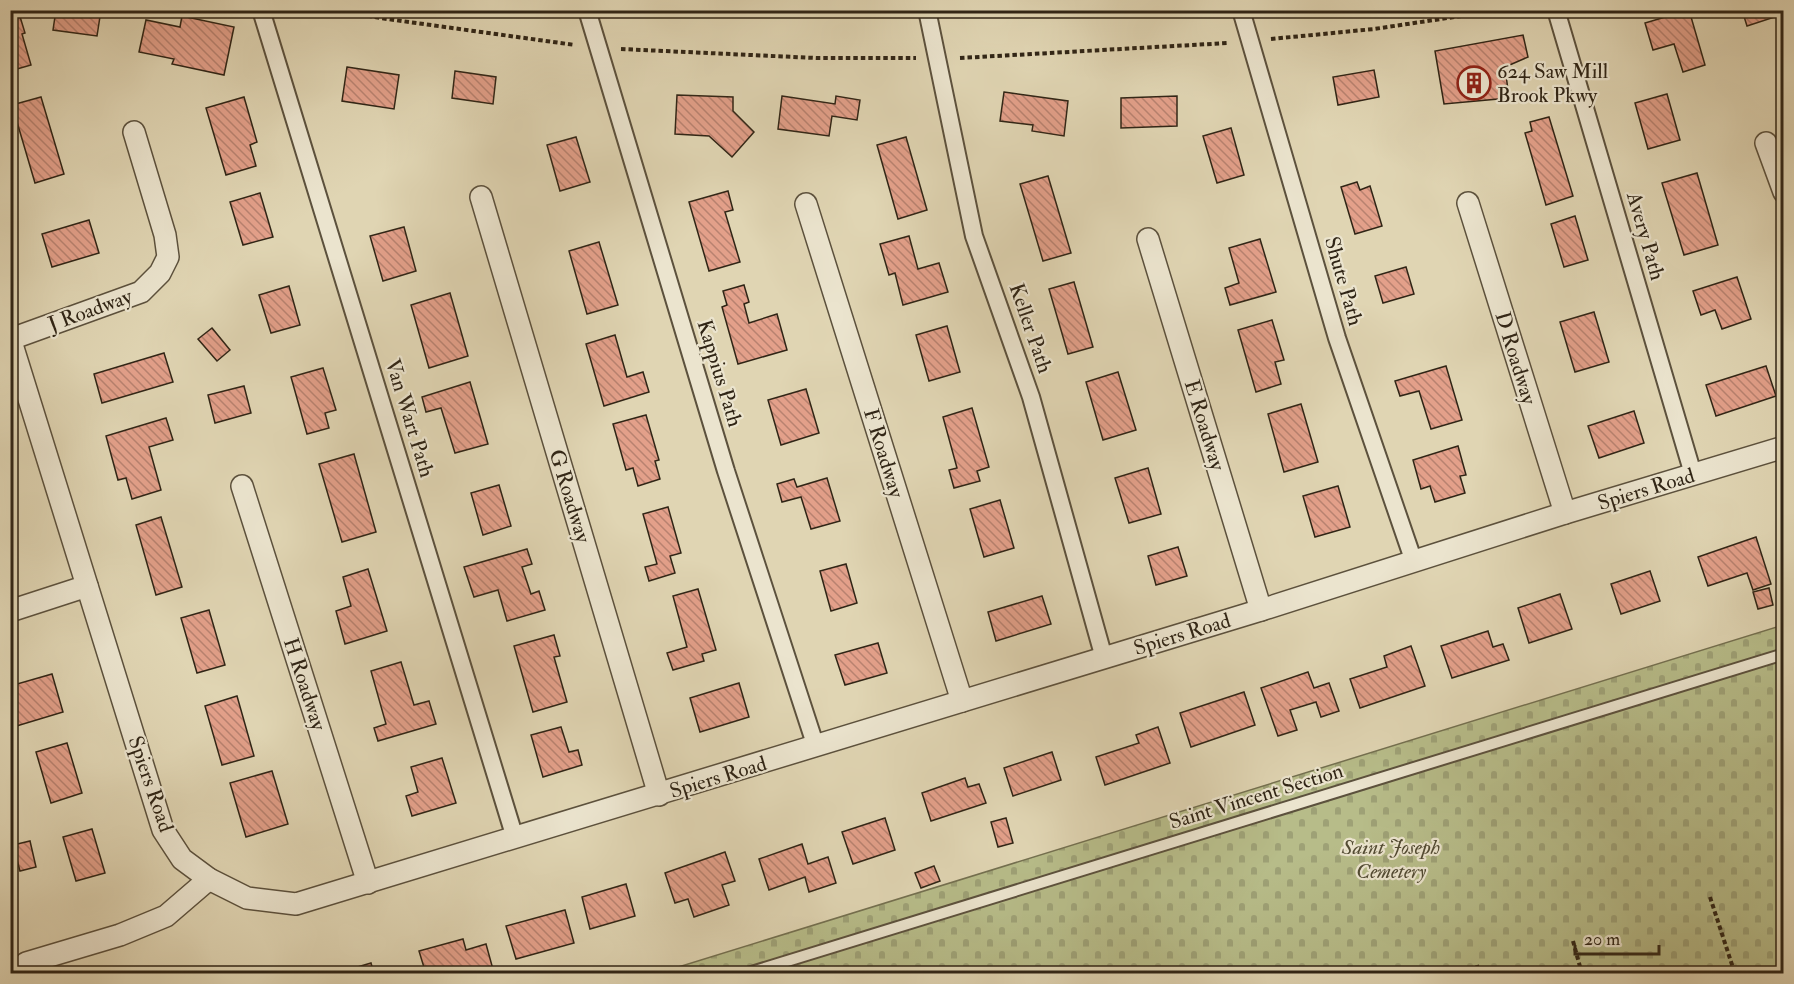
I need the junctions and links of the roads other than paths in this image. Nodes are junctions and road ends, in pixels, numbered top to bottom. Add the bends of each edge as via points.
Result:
1 (261, 10) edge
2 (587, 10) edge
3 (927, 10) edge
4 (1241, 10) edge
5 (1556, 10) edge
6 (134, 132) dead end
7 (1766, 143) dead end
8 (1784, 192) edge
9 (481, 197) dead end
10 (806, 204) dead end
11 (1468, 204) dead end
12 (1148, 239) dead end
13 (11, 338) edge
14 (1784, 447) edge
15 (1693, 474) junction
16 (242, 486) dead end
17 (1565, 513) junction
18 (1414, 562) junction
19 (87, 586) junction
20 (1261, 610) junction
21 (10, 611) edge
22 (1782, 657) edge
23 (1104, 658) junction
24 (962, 701) junction
25 (816, 747) junction
26 (659, 795) junction
27 (515, 838) junction
28 (209, 879) junction
29 (368, 883) junction
30 (26, 963) dead end
31 (745, 974) edge

1 - 27 street, Van Wart Path
2 - 25 street, Kappius Path via 723,460
3 - 23 street, Keller Path via 974,236 1031,397
4 - 18 street, Shute Path via 1337,338
5 - 15 street, Avery Path
6 - 13 street, J Roadway via 165,235 168,257 160,273 141,292
7 - 8 street
9 - 26 street, G Roadway
10 - 24 street, F Roadway
11 - 17 street, D Roadway
12 - 20 street, E Roadway
13 - 19 street, Spiers Road
14 - 15 street, Spiers Road
15 - 17 street, Spiers Road
16 - 29 street, H Roadway
17 - 18 street, Spiers Road
18 - 20 street, Spiers Road
19 - 21 street
19 - 28 street, Spiers Road via 163,830 182,859
20 - 23 street, Spiers Road
22 - 31 lane, Saint Vincent Section
23 - 24 street, Spiers Road
24 - 25 street, Spiers Road
25 - 26 street, Spiers Road
26 - 27 street, Spiers Road
27 - 29 street, Spiers Road
28 - 29 street, Spiers Road via 247,898 297,904
28 - 30 street via 166,916 120,935

